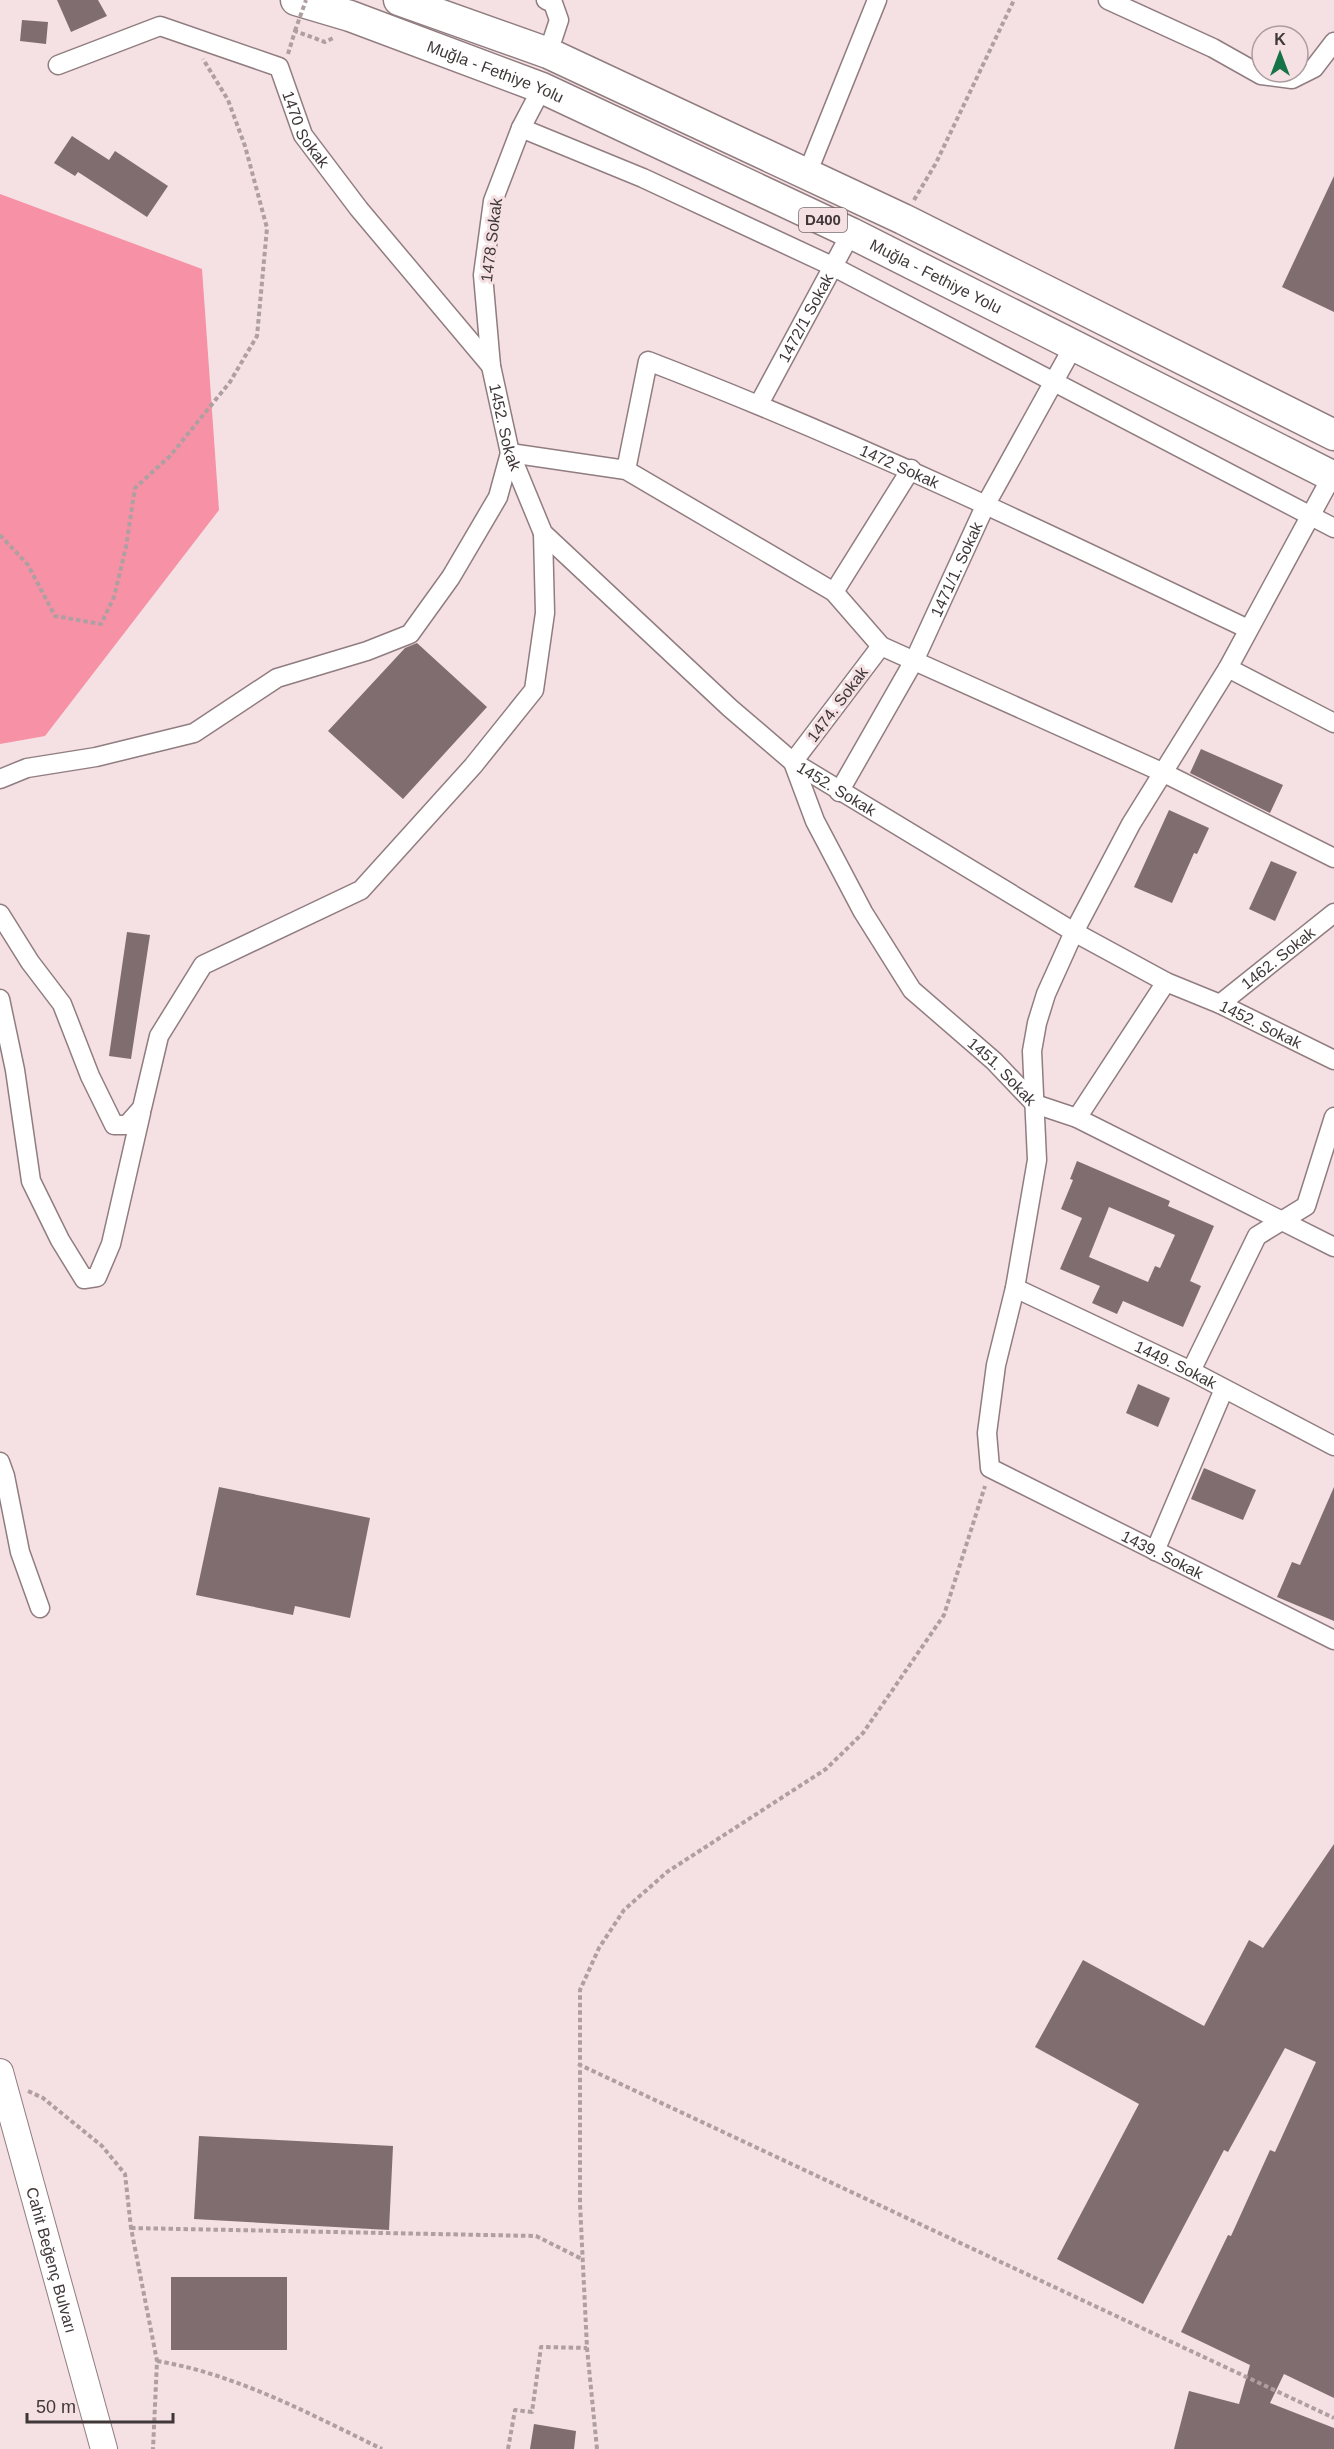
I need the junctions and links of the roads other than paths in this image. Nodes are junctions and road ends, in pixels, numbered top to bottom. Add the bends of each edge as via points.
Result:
1 (296, 0) edge
2 (399, 0) edge
3 (546, 0) edge
4 (877, 0) edge
5 (1108, 0) edge
6 (1334, 42) edge
7 (548, 53) junction
8 (58, 65) dead end
9 (542, 88) junction
10 (521, 128) junction
11 (807, 174) junction
12 (851, 233) junction
13 (832, 266) junction
14 (1073, 347) junction
15 (491, 366) junction
16 (1054, 381) junction
17 (759, 404) junction
18 (1334, 435) edge
19 (510, 453) junction
20 (911, 469) junction
21 (626, 470) junction
22 (1333, 476) edge
23 (986, 504) junction
24 (1310, 516) junction
25 (1334, 528) edge
26 (543, 533) junction
27 (834, 592) junction
28 (1248, 630) junction
29 (881, 646) junction
30 (915, 659) junction
31 (1228, 668) junction
32 (1334, 723) edge
33 (793, 762) junction
34 (1164, 773) junction
35 (0, 778) edge
36 (839, 792) junction
37 (1334, 858) edge
38 (1334, 913) edge
39 (0, 915) edge
40 (1074, 932) junction
41 (1166, 982) junction
42 (0, 1002) edge
43 (1220, 1004) junction
44 (1334, 1060) edge
45 (1035, 1104) junction
46 (142, 1108) junction
47 (1334, 1117) edge
48 (1077, 1118) junction
49 (1282, 1222) junction
50 (1334, 1247) edge
51 (1016, 1288) junction
52 (1191, 1371) junction
53 (1224, 1389) junction
54 (1334, 1446) edge
55 (0, 1462) edge
56 (1155, 1551) junction
57 (40, 1608) dead end
58 (1334, 1640) edge
59 (1, 2075) edge
60 (104, 2449) edge

1 - 9 highway, Muğla - Fethiye Yolu / D400 via 350,16
2 - 7 highway, Muğla - Fethiye Yolu / D400
3 - 7 street via 553,3 559,20
4 - 11 street
5 - 6 street via 1213,48 1261,75 1292,79 1314,68
7 - 11 highway, Muğla - Fethiye Yolu / D400
8 - 15 street, 1470 Sokak via 160,26 279,67 303,135
9 - 10 street, 1478 Sokak
9 - 12 highway, Muğla - Fethiye Yolu / D400
10 - 13 street via 643,178
10 - 15 street, 1478 Sokak via 493,201 483,275
11 - 18 highway, Muğla - Fethiye Yolu / D400
12 - 13 street, 1472/1 Sokak
12 - 14 highway, Muğla - Fethiye Yolu / D400
13 - 16 street
13 - 17 street, 1472/1 Sokak
14 - 16 street, 1471/1. Sokak
14 - 22 highway, Muğla - Fethiye Yolu / D400
15 - 19 street, 1452. Sokak
16 - 23 street, 1471/1. Sokak
16 - 24 street
17 - 20 street, 1472 Sokak
17 - 21 street, 1472 Sokak via 648,361
19 - 21 street
19 - 26 street, 1452. Sokak
19 - 35 street via 498,497 451,577 410,634 277,678 194,733 96,757 27,768
20 - 23 street, 1472 Sokak
20 - 27 street
21 - 27 street
22 - 24 street
23 - 28 street, 1472 Sokak
23 - 30 street, 1471/1. Sokak
24 - 25 street
24 - 28 street
26 - 33 street, 1452. Sokak
26 - 46 street via 545,613 534,690 473,766 361,890 202,965 159,1036
27 - 29 street
28 - 31 street
29 - 30 street
29 - 33 street, 1474. Sokak
30 - 34 street
30 - 36 street, 1471/1. Sokak
31 - 32 street
31 - 34 street
33 - 36 street, 1452. Sokak
33 - 45 street, 1451. Sokak via 815,821 863,912 912,990
34 - 37 street
34 - 40 street via 1131,824
36 - 40 street, 1452. Sokak
38 - 43 street, 1462. Sokak
39 - 46 street via 62,1004 114,1125 127,1125
40 - 41 street, 1452. Sokak
40 - 45 street via 1037,1023 1032,1051
41 - 43 street, 1452. Sokak
41 - 48 street
42 - 46 street via 15,1070 31,1180 84,1279 97,1277 111,1244
43 - 44 street, 1452. Sokak
45 - 48 street, 1451. Sokak
45 - 51 street via 1037,1160
47 - 49 street via 1306,1206
48 - 49 street, 1451. Sokak
49 - 50 street, 1451. Sokak
49 - 52 street via 1257,1236
51 - 52 street, 1449. Sokak
51 - 56 street, 1439. Sokak via 996,1365 987,1433 990,1468
52 - 53 street, 1449. Sokak
53 - 54 street, 1449. Sokak
53 - 56 street
55 - 57 street via 20,1552
56 - 58 street, 1439. Sokak
59 - 60 main road, Cahit Beğenç Bulvarı

